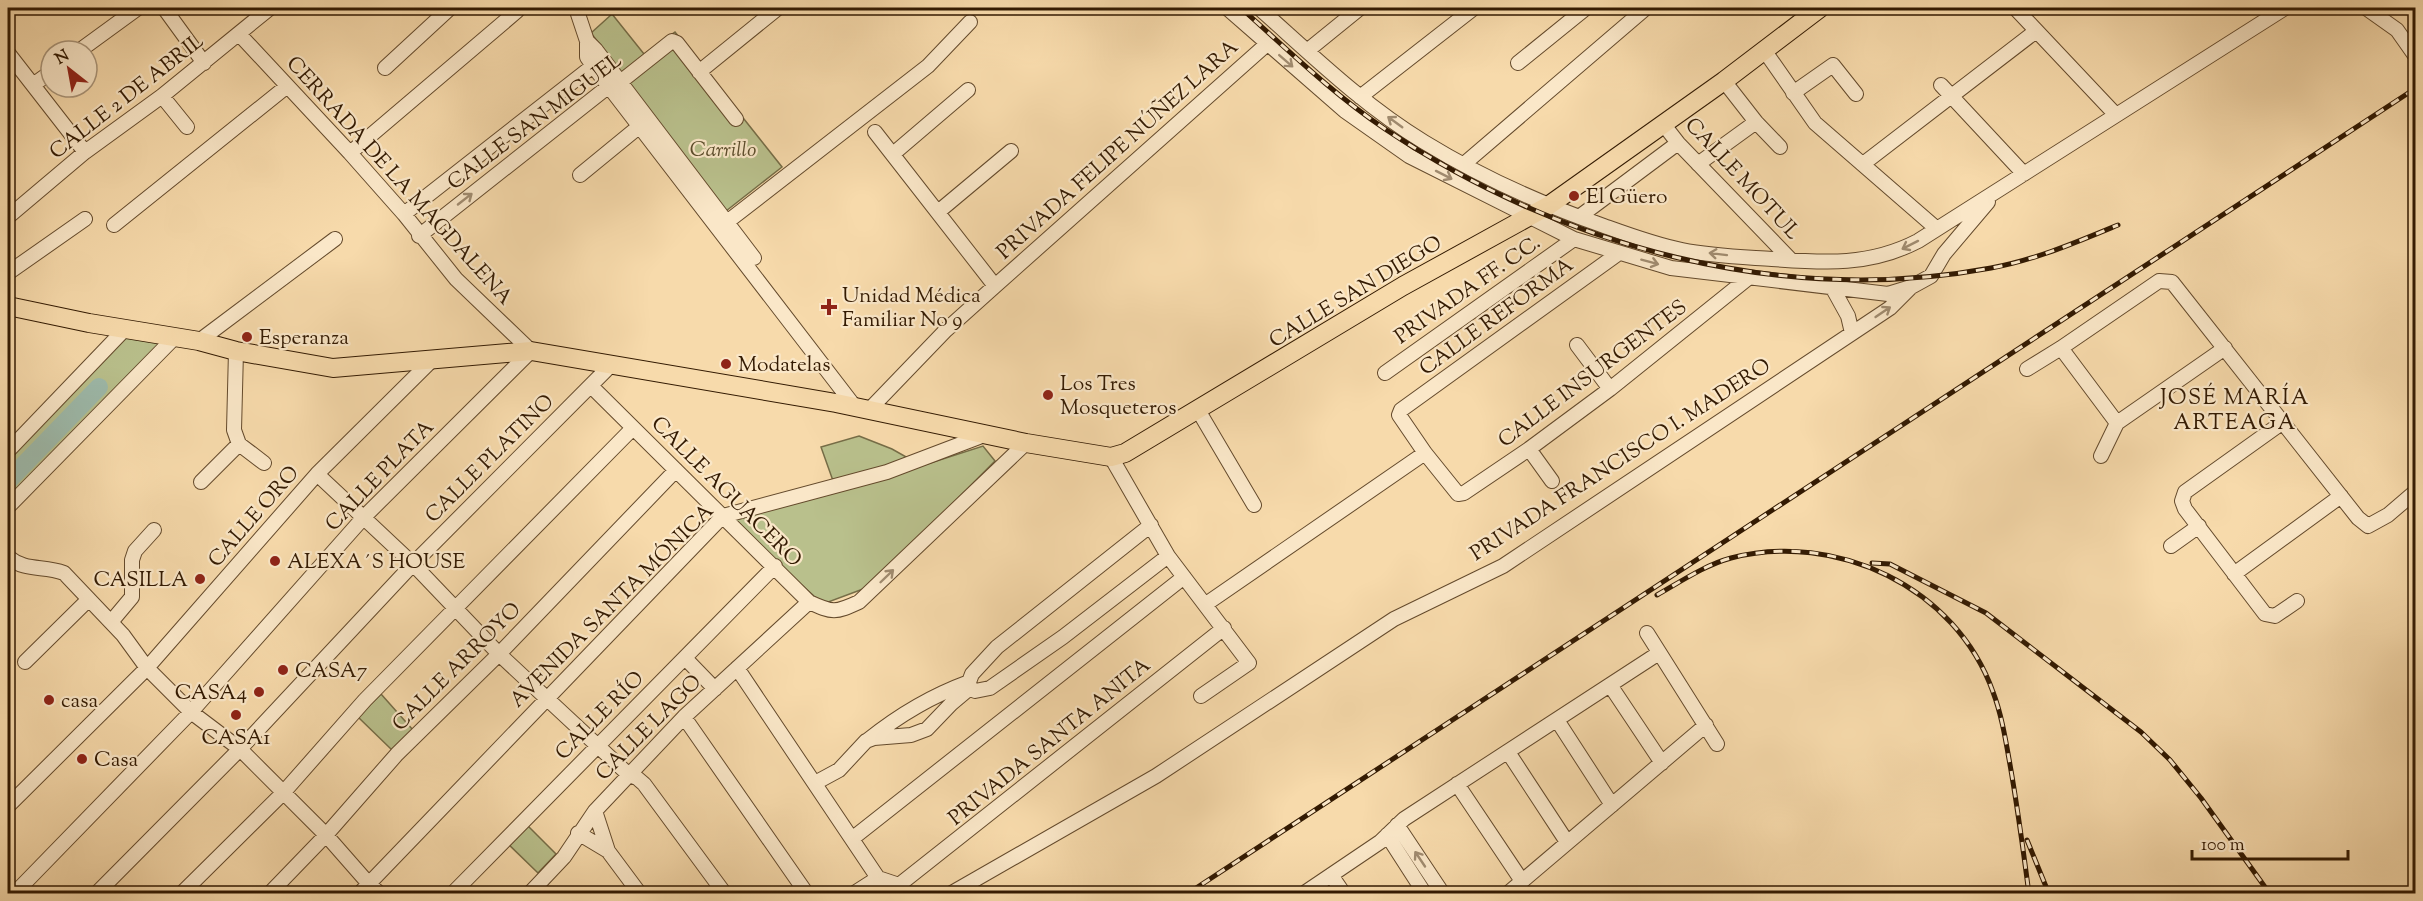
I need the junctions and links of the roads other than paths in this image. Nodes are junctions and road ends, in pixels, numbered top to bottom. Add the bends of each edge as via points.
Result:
1 (138, 8) edge
2 (164, 8) edge
3 (270, 8) edge
4 (450, 8) edge
5 (576, 8) edge
6 (778, 8) edge
7 (1227, 8) edge
8 (1259, 8) edge
9 (1360, 8) edge
10 (1474, 8) edge
11 (1586, 8) edge
12 (1646, 8) edge
13 (1820, 8) edge
14 (2017, 8) edge
15 (2285, 8) edge
16 (2366, 8) edge
17 (517, 11) dead end
18 (970, 22) dead end
19 (2036, 32) junction
20 (239, 34) junction
21 (95, 39) edge
22 (1267, 44) junction
23 (1764, 50) junction
24 (1307, 51) junction
25 (8, 53) edge
26 (2415, 57) edge
27 (598, 62) junction
28 (204, 63) junction
29 (1518, 63) dead end
30 (385, 68) dead end
31 (699, 72) junction
32 (39, 81) edge
33 (1724, 81) junction
34 (614, 84) junction
35 (33, 85) junction
36 (1941, 85) dead end
37 (286, 87) junction
38 (968, 90) dead end
39 (1793, 93) junction
40 (1856, 94) dead end
41 (1953, 95) junction
42 (162, 96) junction
43 (1360, 97) junction
44 (2116, 115) junction
45 (736, 119) dead end
46 (1756, 122) junction
47 (640, 125) junction
48 (1664, 125) junction
49 (187, 127) dead end
50 (875, 132) dead end
51 (1678, 143) junction
52 (1780, 147) dead end
53 (1011, 151) dead end
54 (85, 152) junction
55 (350, 153) junction
56 (893, 154) junction
57 (1464, 164) junction
58 (1698, 164) junction
59 (1863, 164) junction
60 (2024, 174) junction
61 (580, 175) dead end
62 (1996, 192) junction
63 (1548, 206) junction
64 (938, 212) junction
65 (404, 214) junction
66 (8, 217) edge
67 (1578, 217) junction
68 (1528, 218) junction
69 (85, 219) dead end
70 (727, 222) junction
71 (114, 225) dead end
72 (1937, 229) junction
73 (419, 236) junction
74 (334, 239) dead end
75 (1574, 239) junction
76 (1619, 253) junction
77 (1791, 260) junction
78 (8, 273) edge
79 (1747, 279) junction
80 (995, 286) junction
81 (1832, 287) junction
82 (1911, 287) junction
83 (8, 306) edge
84 (125, 329) junction
85 (1852, 333) junction
86 (175, 337) junction
87 (199, 341) junction
88 (1577, 345) dead end
89 (2061, 348) junction
90 (2225, 348) junction
91 (236, 351) junction
92 (531, 351) junction
93 (433, 359) junction
94 (612, 364) junction
95 (2027, 369) dead end
96 (1384, 373) dead end
97 (591, 386) junction
98 (1610, 389) junction
99 (863, 409) junction
100 (1198, 410) junction
101 (2283, 422) junction
102 (2117, 423) junction
103 (633, 428) junction
104 (987, 434) junction
105 (1026, 443) junction
106 (239, 444) junction
107 (1529, 449) junction
108 (8, 451) edge
109 (1425, 453) junction
110 (2101, 456) dead end
111 (1111, 457) junction
112 (264, 463) dead end
113 (676, 470) junction
114 (317, 474) junction
115 (1552, 481) dead end
116 (201, 482) dead end
117 (2415, 491) edge
118 (2341, 496) junction
119 (1254, 505) dead end
120 (8, 507) edge
121 (723, 516) junction
122 (364, 518) junction
123 (1151, 525) junction
124 (2199, 526) junction
125 (154, 530) dead end
126 (2171, 546) dead end
127 (1168, 556) junction
128 (8, 557) edge
129 (413, 564) junction
130 (775, 566) junction
131 (2234, 574) junction
132 (1184, 577) junction
133 (88, 600) junction
134 (2297, 601) dead end
135 (809, 602) junction
136 (1206, 604) junction
137 (456, 610) junction
138 (111, 622) junction
139 (1224, 627) junction
140 (1647, 633) dead end
141 (1659, 653) junction
142 (499, 654) junction
143 (685, 658) junction
144 (25, 662) dead end
145 (147, 668) junction
146 (737, 668) junction
147 (970, 685) junction
148 (1610, 686) junction
149 (715, 689) junction
150 (1201, 696) dead end
151 (548, 698) junction
152 (191, 712) junction
153 (684, 717) junction
154 (1557, 720) junction
155 (1706, 725) junction
156 (870, 740) junction
157 (1717, 744) dead end
158 (598, 746) junction
159 (240, 748) junction
160 (1508, 752) junction
161 (1662, 763) junction
162 (629, 775) junction
163 (815, 783) junction
164 (1457, 784) junction
165 (283, 793) junction
166 (1612, 805) junction
167 (8, 806) edge
168 (595, 811) junction
169 (1392, 830) junction
170 (578, 833) junction
171 (326, 835) junction
172 (853, 838) junction
173 (1567, 842) junction
174 (608, 851) junction
175 (1331, 874) junction
176 (878, 878) junction
177 (1521, 881) junction
178 (8, 887) edge
179 (364, 889) edge
180 (14, 893) edge
181 (96, 894) edge
182 (181, 894) edge
183 (269, 894) edge
184 (380, 894) edge
185 (452, 894) edge
186 (529, 894) edge
187 (639, 894) edge
188 (725, 894) edge
189 (807, 894) edge
190 (853, 894) edge
191 (950, 894) edge
192 (1303, 894) edge
193 (1344, 894) edge
194 (1425, 894) edge
195 (1443, 894) edge
196 (1507, 894) edge

1 - 21 street
2 - 28 street
3 - 20 street, CALLE 2 DE ABRIL
4 - 30 street
5 - 27 street via 586,41
6 - 31 street
7 - 22 street
8 - 24 street
9 - 24 street
10 - 43 street
11 - 29 street
12 - 57 street
13 - 23 main road, CALLE SAN DIEGO
14 - 19 street
15 - 44 street
16 - 26 street via 2397,30
17 - 55 street
18 - 70 street via 928,66
19 - 41 street
19 - 44 street
20 - 28 street, CALLE 2 DE ABRIL
20 - 37 street, CERRADA DE LA MAGDALENA
22 -> 68 street via 1345,111 1409,156
22 - 80 street, PRIVADA FELIPE NÚÑEZ LARA
23 - 33 main road, CALLE SAN DIEGO
23 - 39 street
24 - 43 street
25 - 35 street
27 - 34 street
27 - 65 street
28 - 42 street, CALLE 2 DE ABRIL
31 - 34 street, CALLE SAN MIGUEL via 675,42 670,42
31 - 45 street
32 - 35 street
33 - 46 street
33 - 48 main road, CALLE SAN DIEGO
34 - 47 street
34 - 70 street
73 -> 34 street, CALLE SAN MIGUEL
35 - 54 street
36 - 41 street
37 - 55 street, CERRADA DE LA MAGDALENA
37 - 71 street
38 - 56 street
39 - 40 street via 1833,65
39 - 59 street via 1815,123
41 - 59 street
41 - 60 street
42 - 49 street
42 - 54 street, CALLE 2 DE ABRIL
57 -> 43 street via 1423,142
44 - 60 street
46 - 52 street
46 - 58 street
47 - 61 street
47 - 99 street
48 - 51 street, CALLE MOTUL
48 - 63 main road, CALLE SAN DIEGO
50 - 56 street
51 - 58 street, CALLE MOTUL
51 - 67 street
53 - 64 street
54 - 66 street, CALLE 2 DE ABRIL
55 - 65 street, CERRADA DE LA MAGDALENA
56 - 64 street
57 - 63 street
58 - 77 street, CALLE MOTUL
59 - 72 street
60 - 62 street
62 - 72 street
62 - 82 street, PRIVADA FRANCISCO I. MADERO via 1930,276
63 - 67 street
63 - 68 main road, CALLE SAN DIEGO
64 - 80 street
65 - 73 street, CERRADA DE LA MAGDALENA
77 -> 67 street via 1682,250
68 - 75 street
68 - 100 main road, CALLE SAN DIEGO via 1403,286
69 - 78 street
70 - 99 street
72 -> 77 street via 1904,248 1871,259
73 - 92 street, CERRADA DE LA MAGDALENA via 456,279
74 - 87 street
75 - 76 street
75 - 96 street, PRIVADA FF. CC.
76 -> 79 street via 1671,268
76 - 109 street, CALLE REFORMA via 1401,410 1399,415
79 - 81 street
79 - 98 street, CALLE INSURGENTES
80 - 99 street, PRIVADA FELIPE NÚÑEZ LARA
81 - 82 street via 1888,294
81 - 85 street via 1848,316
85 -> 82 street, PRIVADA FRANCISCO I. MADERO via 1890,308
83 - 84 main road
84 - 86 main road
84 - 108 street
85 - 191 street, PRIVADA FRANCISCO I. MADERO via 1503,566 1394,619 1156,776
86 - 87 main road
86 - 120 street
87 - 91 main road
88 - 98 street
89 - 90 street via 2166,280 2172,282
89 - 95 street
89 - 102 street
90 - 101 street
90 - 102 street
91 - 93 main road via 333,368
91 - 106 street via 234,430
92 - 93 main road
92 - 94 main road
92 - 122 street, CALLE PLATA
93 - 114 street, CALLE ORO
94 - 97 street, CALLE PLATINO
94 - 99 main road
97 - 103 street, CALLE AGUACERO
97 - 129 street, CALLE PLATINO
98 - 107 street, CALLE INSURGENTES
99 - 104 main road
100 - 111 main road, CALLE SAN DIEGO via 1125,453
100 - 119 street
101 - 118 street
101 - 124 street via 2185,492 2185,509
102 - 110 street
103 - 113 street, CALLE AGUACERO
103 - 137 street
104 - 105 main road
104 - 121 street, AVENIDA SANTA MÓNICA via 887,472
105 - 111 main road
135 -> 105 street via 829,611 859,602
106 - 112 street
106 - 116 street
107 - 109 street, CALLE INSURGENTES via 1458,494
107 - 115 street, PRIVADA FRANCISCO I. MADERO
109 - 136 street
111 - 123 street
113 - 121 street, CALLE AGUACERO
113 - 142 street, CALLE ARROYO
114 - 122 street
114 - 145 street, CALLE ORO
117 - 118 street via 2388,515 2368,526
118 - 131 street
121 - 130 street, CALLE AGUACERO
121 - 151 street, AVENIDA SANTA MÓNICA
122 - 129 street
122 - 152 street, CALLE PLATA
123 - 127 street
123 - 147 street via 997,647 972,674
124 - 126 street
124 - 131 street
125 - 138 street via 132,560 132,597
127 - 132 street
127 - 147 street via 990,688 975,691
128 - 133 street via 21,566 52,568 64,573
129 - 137 street
129 - 159 street, CALLE PLATINO
130 - 135 street, CALLE AGUACERO
130 - 143 street, CALLE RÍO
131 - 134 street via 2265,614 2275,616
132 - 136 street
132 - 172 street
133 - 138 street
133 - 144 street
135 - 146 street, CALLE LAGO
136 - 139 street
137 - 142 street
137 - 165 street via 365,700
138 - 145 street
139 - 150 street via 1249,663
139 - 176 street, PRIVADA SANTA ANITA via 899,885
140 - 141 street
141 - 148 street
141 - 155 street
142 - 151 street
142 - 171 street, CALLE ARROYO via 403,749
143 - 149 street
143 - 158 street, CALLE RÍO
145 - 152 street
145 - 167 street, CALLE ORO
146 - 149 street, CALLE LAGO
146 - 163 street
147 - 156 street via 943,692 912,709
147 - 156 street via 927,729
148 - 154 street
148 - 161 street
149 - 153 street, CALLE LAGO
151 - 158 street
151 - 179 street, AVENIDA SANTA MÓNICA
152 - 159 street
152 - 180 street, CALLE PLATA
153 - 162 street, CALLE LAGO
153 - 189 street
154 - 160 street
154 - 166 street
155 - 157 street
155 - 161 street
156 - 163 street via 839,770
158 - 162 street
158 - 185 street, CALLE RÍO
159 - 165 street
159 - 181 street, CALLE PLATINO
160 - 164 street
160 - 173 street
161 - 166 street
162 - 168 street, CALLE LAGO
162 - 188 street via 644,784
163 - 172 street
164 - 169 street
164 - 177 street
165 - 171 street
165 - 182 street
166 - 173 street
168 - 170 street, CALLE LAGO
168 - 174 street
169 - 175 street
169 - 194 street
195 -> 169 street
170 - 174 street
170 - 186 street, CALLE LAGO via 564,857
171 - 179 street
171 - 183 street, CALLE ARROYO
172 - 176 street
173 - 177 street
174 - 187 street
175 - 192 street
175 - 193 street
176 - 190 street
177 - 196 street
178 - 180 street
179 - 184 street

